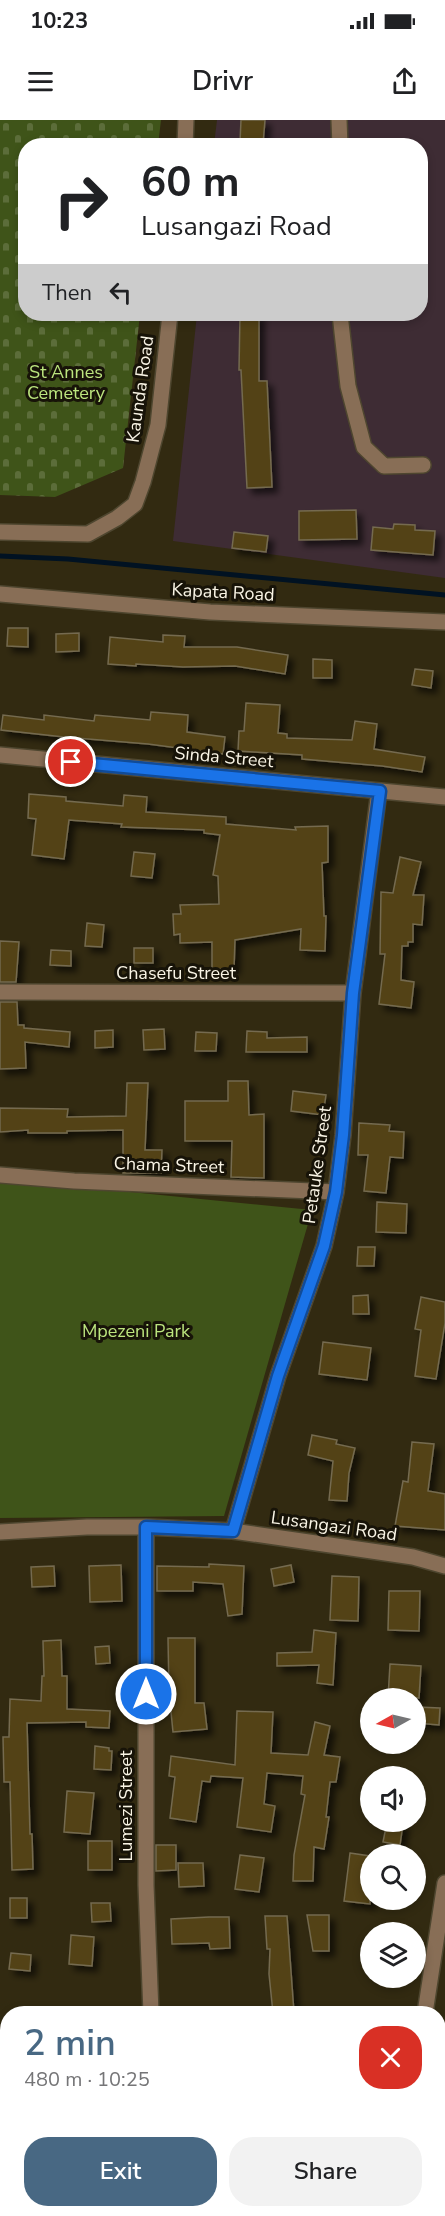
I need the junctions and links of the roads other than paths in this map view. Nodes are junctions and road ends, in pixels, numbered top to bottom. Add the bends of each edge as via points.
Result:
1 (186, 120) edge
2 (339, 120) edge
3 (185, 138) edge
4 (340, 138) edge
5 (169, 321) edge
6 (341, 321) edge
7 (423, 465) dead end
8 (0, 532) edge
9 (0, 594) edge
10 (445, 622) edge
11 (0, 755) edge
12 (380, 791) junction
13 (445, 797) edge
14 (0, 992) edge
15 (353, 993) junction
16 (0, 1175) edge
17 (336, 1192) junction
18 (146, 1527) junction
19 (233, 1531) junction
20 (0, 1532) edge
21 (445, 1566) edge
22 (445, 1888) edge
23 (151, 2006) edge
24 (426, 2006) edge

1 - 3 street
2 - 4 street
5 - 8 street, Kaunda Road via 158,425 135,504 88,534
6 - 7 street via 348,386 364,447 384,466
9 - 10 street, Kapata Road via 210,612
11 - 12 street, Sinda Street
12 - 13 street, Sinda Street
12 - 15 street, Petauke Street
14 - 15 street, Chasefu Street
15 - 17 street, Petauke Street
16 - 17 street, Chama Street
17 - 19 street, Petauke Street via 324,1246 278,1376
18 - 19 street, Lusangazi Road
18 - 20 street, Lusangazi Road
18 - 23 street, Lumezi Street via 146,1885
19 - 21 street, Lusangazi Road via 413,1557
22 - 24 street

